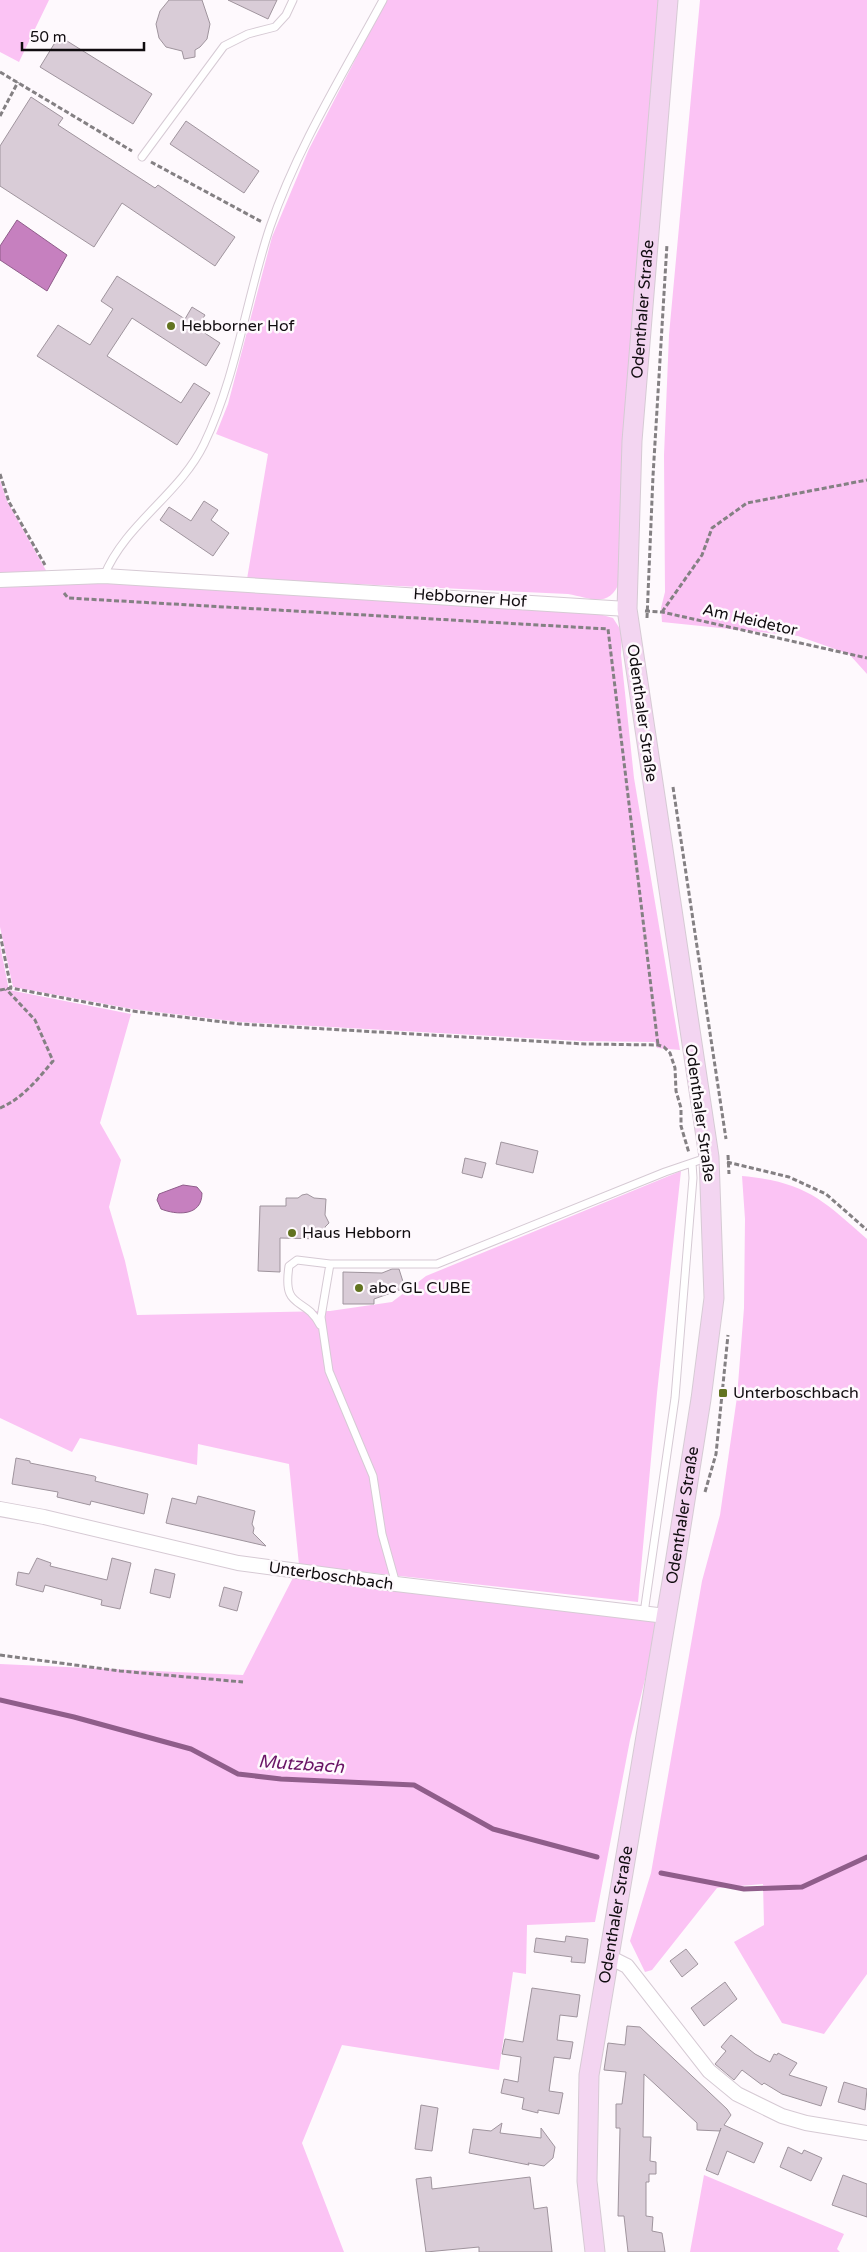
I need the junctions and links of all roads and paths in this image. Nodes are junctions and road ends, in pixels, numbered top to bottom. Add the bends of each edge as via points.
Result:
1 (293, 0) edge
2 (383, 0) edge
3 (668, 0) edge
4 (18, 82) dead end
5 (0, 116) edge
6 (142, 157) dead end
7 (668, 242) dead end
8 (0, 474) edge
9 (867, 480) edge
10 (104, 576) junction
11 (52, 577) junction
12 (0, 580) edge
13 (627, 609) junction
14 (647, 611) junction
15 (662, 612) junction
16 (647, 620) dead end
17 (867, 658) edge
18 (672, 779) dead end
19 (0, 934) edge
20 (11, 988) junction
21 (6, 989) junction
22 (0, 990) edge
23 (658, 1045) junction
24 (0, 1104) edge
25 (7, 1105) junction
26 (0, 1108) edge
27 (726, 1143) dead end
28 (728, 1152) dead end
29 (700, 1160) junction
30 (729, 1162) junction
31 (728, 1182) dead end
32 (867, 1230) edge
33 (330, 1264) junction
34 (322, 1328) junction
35 (729, 1329) dead end
36 (703, 1500) dead end
37 (0, 1509) edge
38 (396, 1584) junction
39 (644, 1614) junction
40 (666, 1616) junction
41 (0, 1655) edge
42 (244, 1682) dead end
43 (609, 1957) junction
44 (867, 2133) edge
45 (594, 2252) edge

1 - 6 lane via 276,27 248,34 224,46
2 - 10 lane via 304,147 270,227 221,408 204,446 184,476 117,551
3 - 13 main road, Odenthaler Straße via 632,441
4 - 5 path
7 - 14 path
8 - 11 path via 9,502
9 - 15 path via 747,503 712,528 702,555
10 - 11 street, Hebborner Hof
10 - 13 street, Hebborner Hof
11 - 12 street, Hebborner Hof
11 - 23 path via 68,598 608,629
13 - 14 path, Am Heidetor
13 - 29 main road, Odenthaler Straße
14 - 15 path, Am Heidetor
14 - 16 path
15 - 17 path, Am Heidetor
18 - 27 path
19 - 20 path
20 - 21 path
20 - 23 path via 132,1011 240,1024 585,1044
21 - 22 path
21 - 25 path via 35,1020 53,1061 36,1082
23 - 29 path via 670,1053 675,1068 681,1126
24 - 25 path
25 - 26 path
28 - 30 path
29 - 30 path
29 - 33 lane via 437,1264
29 - 39 lane via 693,1178 675,1398
29 - 40 main road, Odenthaler Straße via 714,1298
30 - 31 path
30 - 32 path via 789,1177 826,1194
33 - 34 lane
33 - 34 lane via 296,1260 289,1266 287,1278 287,1292 316,1317
34 - 38 lane via 329,1371 372,1476 382,1534
35 - 36 path via 716,1454
37 - 38 street, Unterboschbach via 238,1563
38 - 39 street, Unterboschbach
39 - 40 street, Unterboschbach
40 - 43 main road, Odenthaler Straße
41 - 42 path via 120,1671
43 - 44 street via 627,1966 709,2072 737,2094 782,2116
43 - 45 main road, Odenthaler Straße via 589,2076 587,2181

